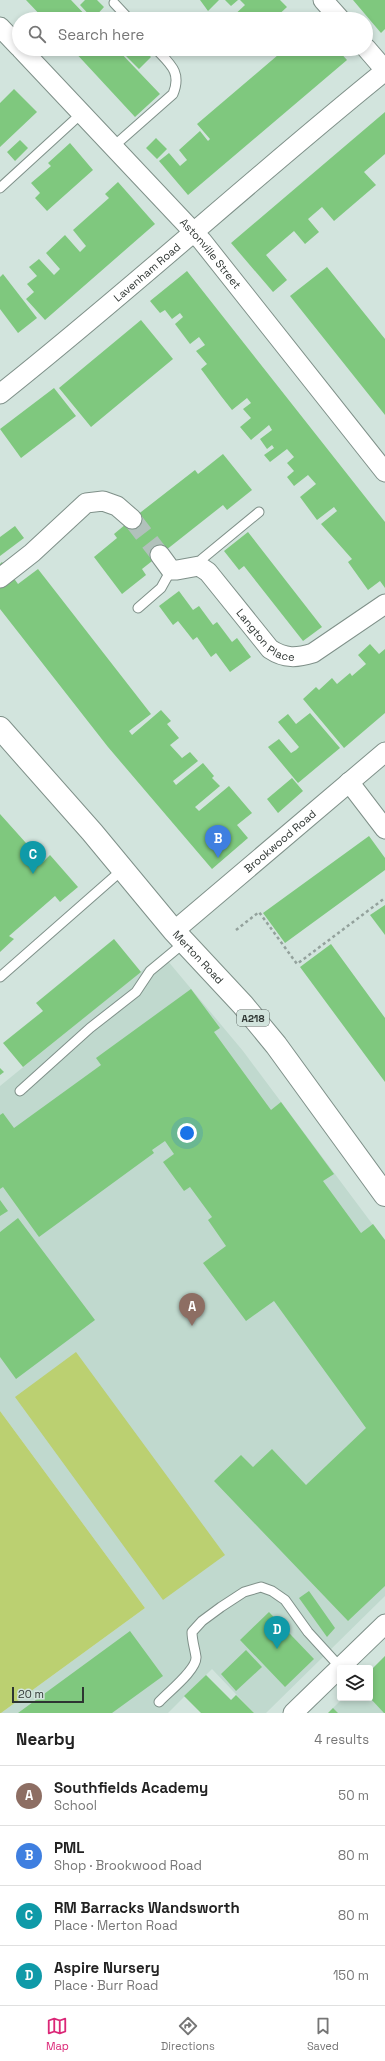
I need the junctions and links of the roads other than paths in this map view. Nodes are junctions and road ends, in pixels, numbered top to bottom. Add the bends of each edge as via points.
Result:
1 (323, 0) edge
2 (114, 3) dead end
3 (122, 12) edge
4 (334, 12) edge
5 (0, 27) edge
6 (12, 40) edge
7 (28, 56) edge
8 (163, 56) edge
9 (373, 56) edge
10 (385, 70) edge
11 (82, 113) junction
12 (114, 146) junction
13 (0, 188) edge
14 (193, 231) junction
15 (0, 394) edge
16 (385, 472) edge
17 (259, 512) dead end
18 (132, 519) tunnel mouth
19 (166, 562) joint
20 (199, 566) junction
21 (0, 578) edge
22 (385, 604) edge
23 (138, 608) dead end
24 (0, 728) edge
25 (385, 752) edge
26 (349, 782) junction
27 (385, 829) edge
28 (122, 870) junction
29 (179, 936) junction
30 (0, 977) edge
31 (20, 1091) dead end
32 (385, 1195) edge
33 (385, 1624) edge
34 (338, 1665) edge
35 (342, 1665) edge
36 (337, 1670) edge
37 (159, 1702) dead end
38 (293, 1713) edge

1 - 4 street
2 - 3 lane
5 - 6 street, Astonville Street
7 - 11 street, Astonville Street
8 - 12 lane via 176,74 177,84 173,94
9 - 10 street
10 - 14 street, Lavenham Road
11 - 12 street, Astonville Street
11 - 13 lane
12 - 14 street, Astonville Street
14 - 15 street, Lavenham Road
14 - 16 street, Astonville Street
17 - 20 lane via 202,560
18 - 21 street via 117,506 103,501 86,503 32,553
19 - 20 street via 177,570
19 - 23 lane via 161,588
20 - 22 street, Langton Place via 208,572 270,649 290,658 313,653
24 - 28 main road, Merton Road / A218 via 92,832
25 - 26 street, Brookwood Road
26 - 27 street
26 - 29 street, Brookwood Road
28 - 29 main road, Merton Road / A218
28 - 30 lane
29 - 31 lane via 136,992 90,1028
29 - 32 main road, Merton Road / A218 via 276,1045
33 - 35 street
34 - 37 lane via 308,1632 285,1600 261,1587 244,1592 202,1621 192,1632 195,1666
36 - 38 street

